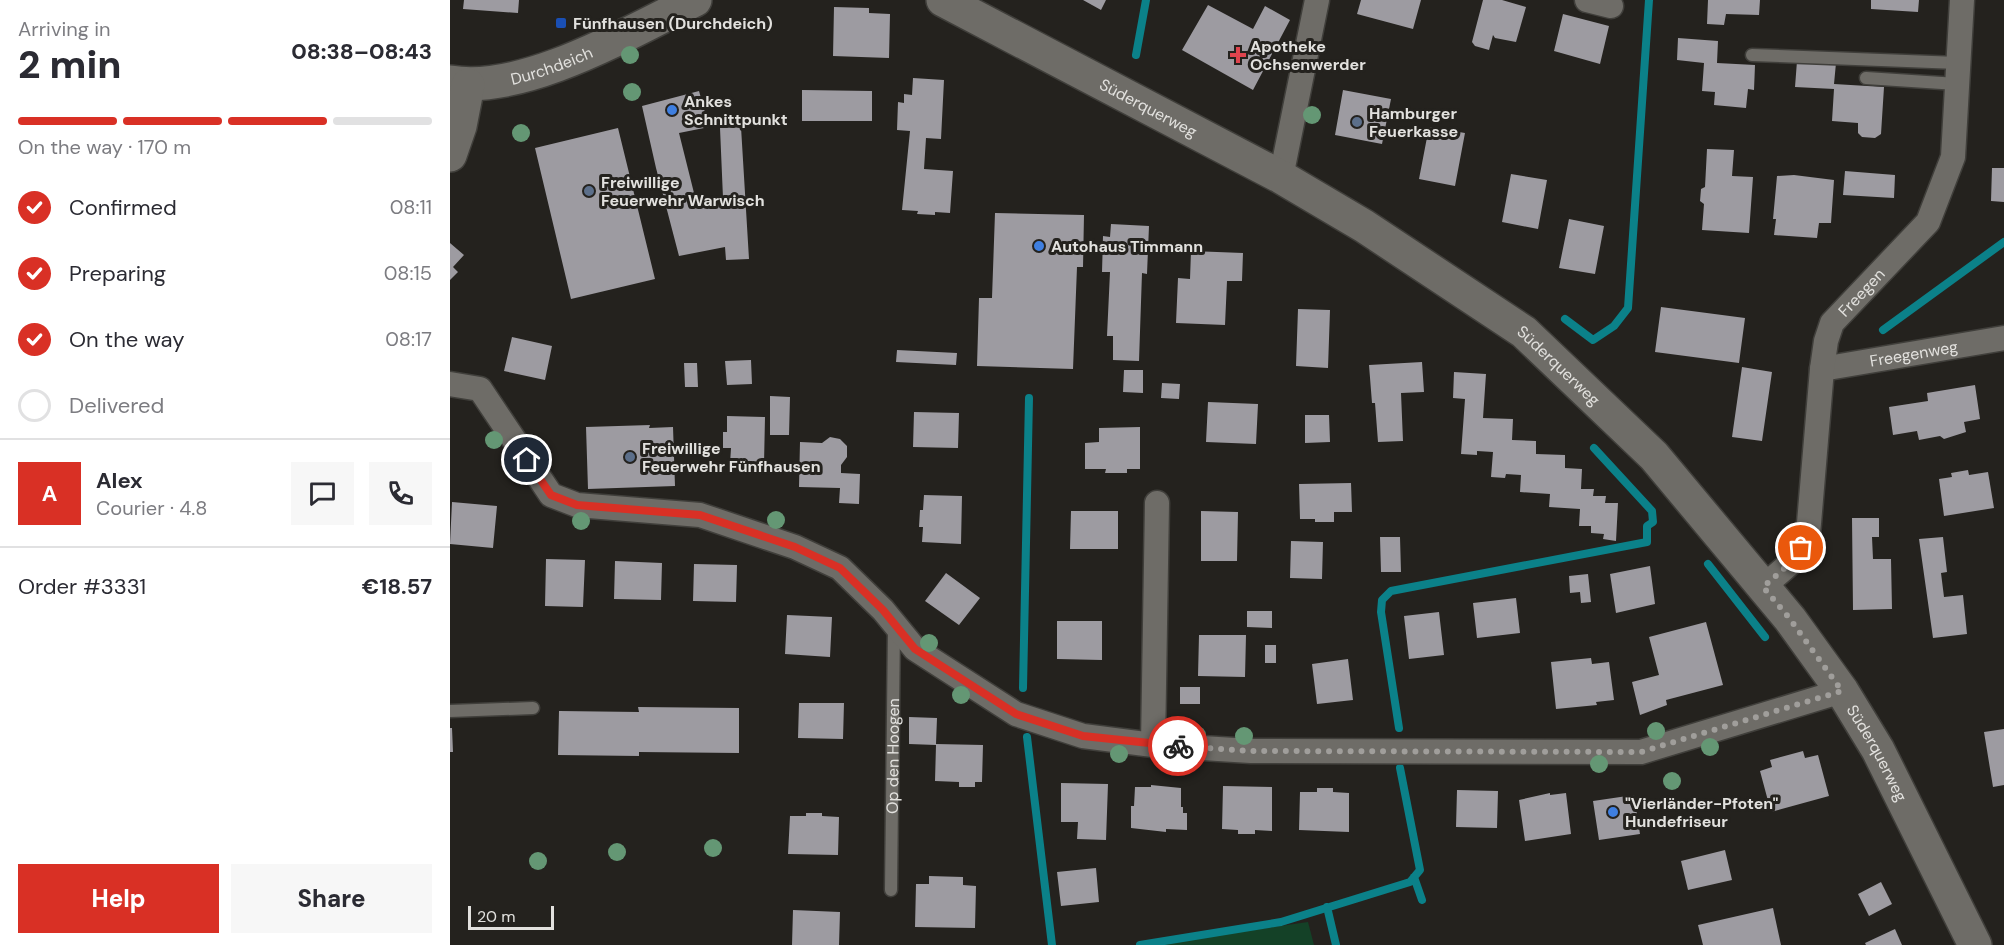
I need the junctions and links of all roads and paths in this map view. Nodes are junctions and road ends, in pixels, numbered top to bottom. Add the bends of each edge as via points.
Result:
1 (695, 0) edge
2 (943, 0) edge
3 (1317, 0) edge
4 (1587, 0) edge
5 (1962, 0) edge
6 (1611, 6) dead end
7 (1752, 55) dead end
8 (1958, 73) junction
9 (1866, 78) dead end
10 (459, 84) edge
11 (450, 155) edge
12 (1281, 177) junction
13 (2004, 338) edge
14 (1822, 369) junction
15 (450, 384) edge
16 (1157, 503) dead end
17 (1763, 587) junction
18 (894, 623) junction
19 (1842, 691) junction
20 (533, 708) dead end
21 (450, 711) edge
22 (1153, 745) junction
23 (891, 890) dead end
24 (1975, 945) edge

1 - 10 street, Durchdeich via 553,65 518,77
2 - 12 street, Süderquerweg
3 - 12 street
4 - 6 street
5 - 8 street, Freegen
7 - 8 lane
8 - 9 lane
8 - 14 street, Freegen via 1953,157 1928,222 1832,323
10 - 11 street, Durchdeich via 460,126
12 - 17 street, Süderquerweg via 1364,226 1524,332 1654,456
13 - 14 street, Freegenweg
14 - 17 street, Freegen via 1808,535 1794,560
15 - 18 street via 480,389 551,495 577,505 700,515 795,547 840,568
16 - 22 street
17 - 19 street, Süderquerweg
18 - 22 street via 915,649 1016,714 1083,736
18 - 23 lane, Op den Hoogen
19 - 22 street via 1641,752 1251,751
19 - 24 street, Süderquerweg via 1878,750
20 - 21 lane

